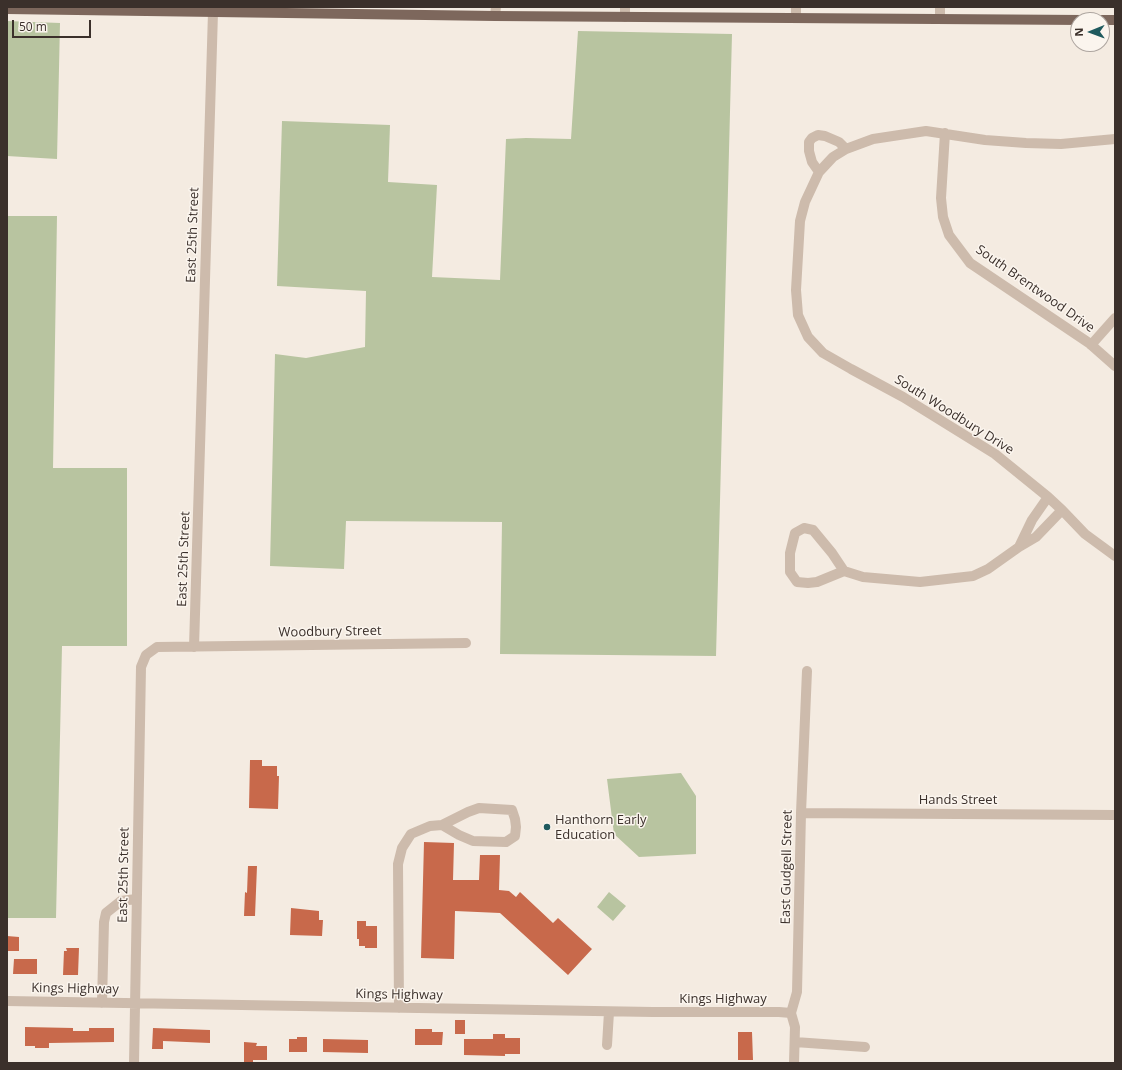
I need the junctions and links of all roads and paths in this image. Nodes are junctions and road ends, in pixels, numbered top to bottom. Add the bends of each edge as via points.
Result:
1 (796, 7) edge
2 (940, 7) edge
3 (52, 8) edge
4 (7, 9) edge
5 (213, 12) junction
6 (496, 12) edge
7 (625, 12) edge
8 (796, 18) junction
9 (940, 19) junction
10 (1070, 20) edge
11 (945, 133) junction
12 (1115, 139) edge
13 (846, 149) junction
14 (819, 172) junction
15 (1115, 318) edge
16 (1091, 345) junction
17 (1114, 362) edge
18 (1048, 497) junction
19 (1062, 510) junction
20 (1019, 547) junction
21 (1115, 556) edge
22 (844, 571) junction
23 (466, 643) dead end
24 (194, 647) junction
25 (807, 671) dead end
26 (801, 813) junction
27 (1115, 814) edge
28 (442, 825) junction
29 (136, 899) junction
30 (7, 1001) edge
31 (102, 1003) junction
32 (134, 1004) junction
33 (399, 1008) junction
34 (609, 1012) junction
35 (791, 1013) junction
36 (795, 1042) junction
37 (607, 1045) dead end
38 (866, 1047) dead end
39 (134, 1063) edge
40 (794, 1063) edge

1 - 8 street
2 - 9 street
3 - 4 main road
3 - 5 main road
5 - 6 main road
5 - 24 street, East 25th Street
6 - 7 main road
7 - 8 main road
8 - 9 main road
9 - 10 main road
11 - 12 street, South Woodbury Drive via 991,140 1061,144
11 - 13 street, South Woodbury Drive via 926,131 873,139
11 - 16 street, South Brentwood Drive via 941,198 942,217 949,235 970,263
13 - 14 street, South Woodbury Drive via 833,157
13 - 14 street via 839,142 825,136 818,135 812,138 809,142 809,151 812,162
14 - 18 street, South Woodbury Drive via 805,202 800,221 796,290 798,315 808,337 823,353 903,397 995,454
15 - 16 street
16 - 17 street, South Brentwood Drive
18 - 19 street, South Woodbury Drive
18 - 20 street via 1032,520
19 - 20 street via 1043,531
19 - 21 street, South Woodbury Drive via 1085,534
20 - 22 street via 988,569 973,576 920,582 863,577
22 - 22 street via 813,530 804,528 795,533 790,553 790,572 797,582 817,582
23 - 24 street, Woodbury Street
24 - 29 street, East 25th Street via 157,647 146,655 141,667
25 - 26 street, East Gudgell Street
26 - 27 street, Hands Street
26 - 35 street, East Gudgell Street via 797,992
28 - 28 street via 479,808 512,810 516,819 514,836 506,842 473,841
28 - 33 street via 430,826 411,834 402,848 398,864
29 - 31 street via 121,901 106,913
29 - 32 street, East 25th Street
30 - 31 street, Kings Highway
31 - 32 street, Kings Highway
32 - 33 street, Kings Highway
32 - 39 street, East 25th Street
33 - 34 street, Kings Highway
34 - 35 street, Kings Highway
34 - 37 street
35 - 36 street, East Gudgell Street via 795,1027
36 - 38 street
36 - 40 street, East Gudgell Street

